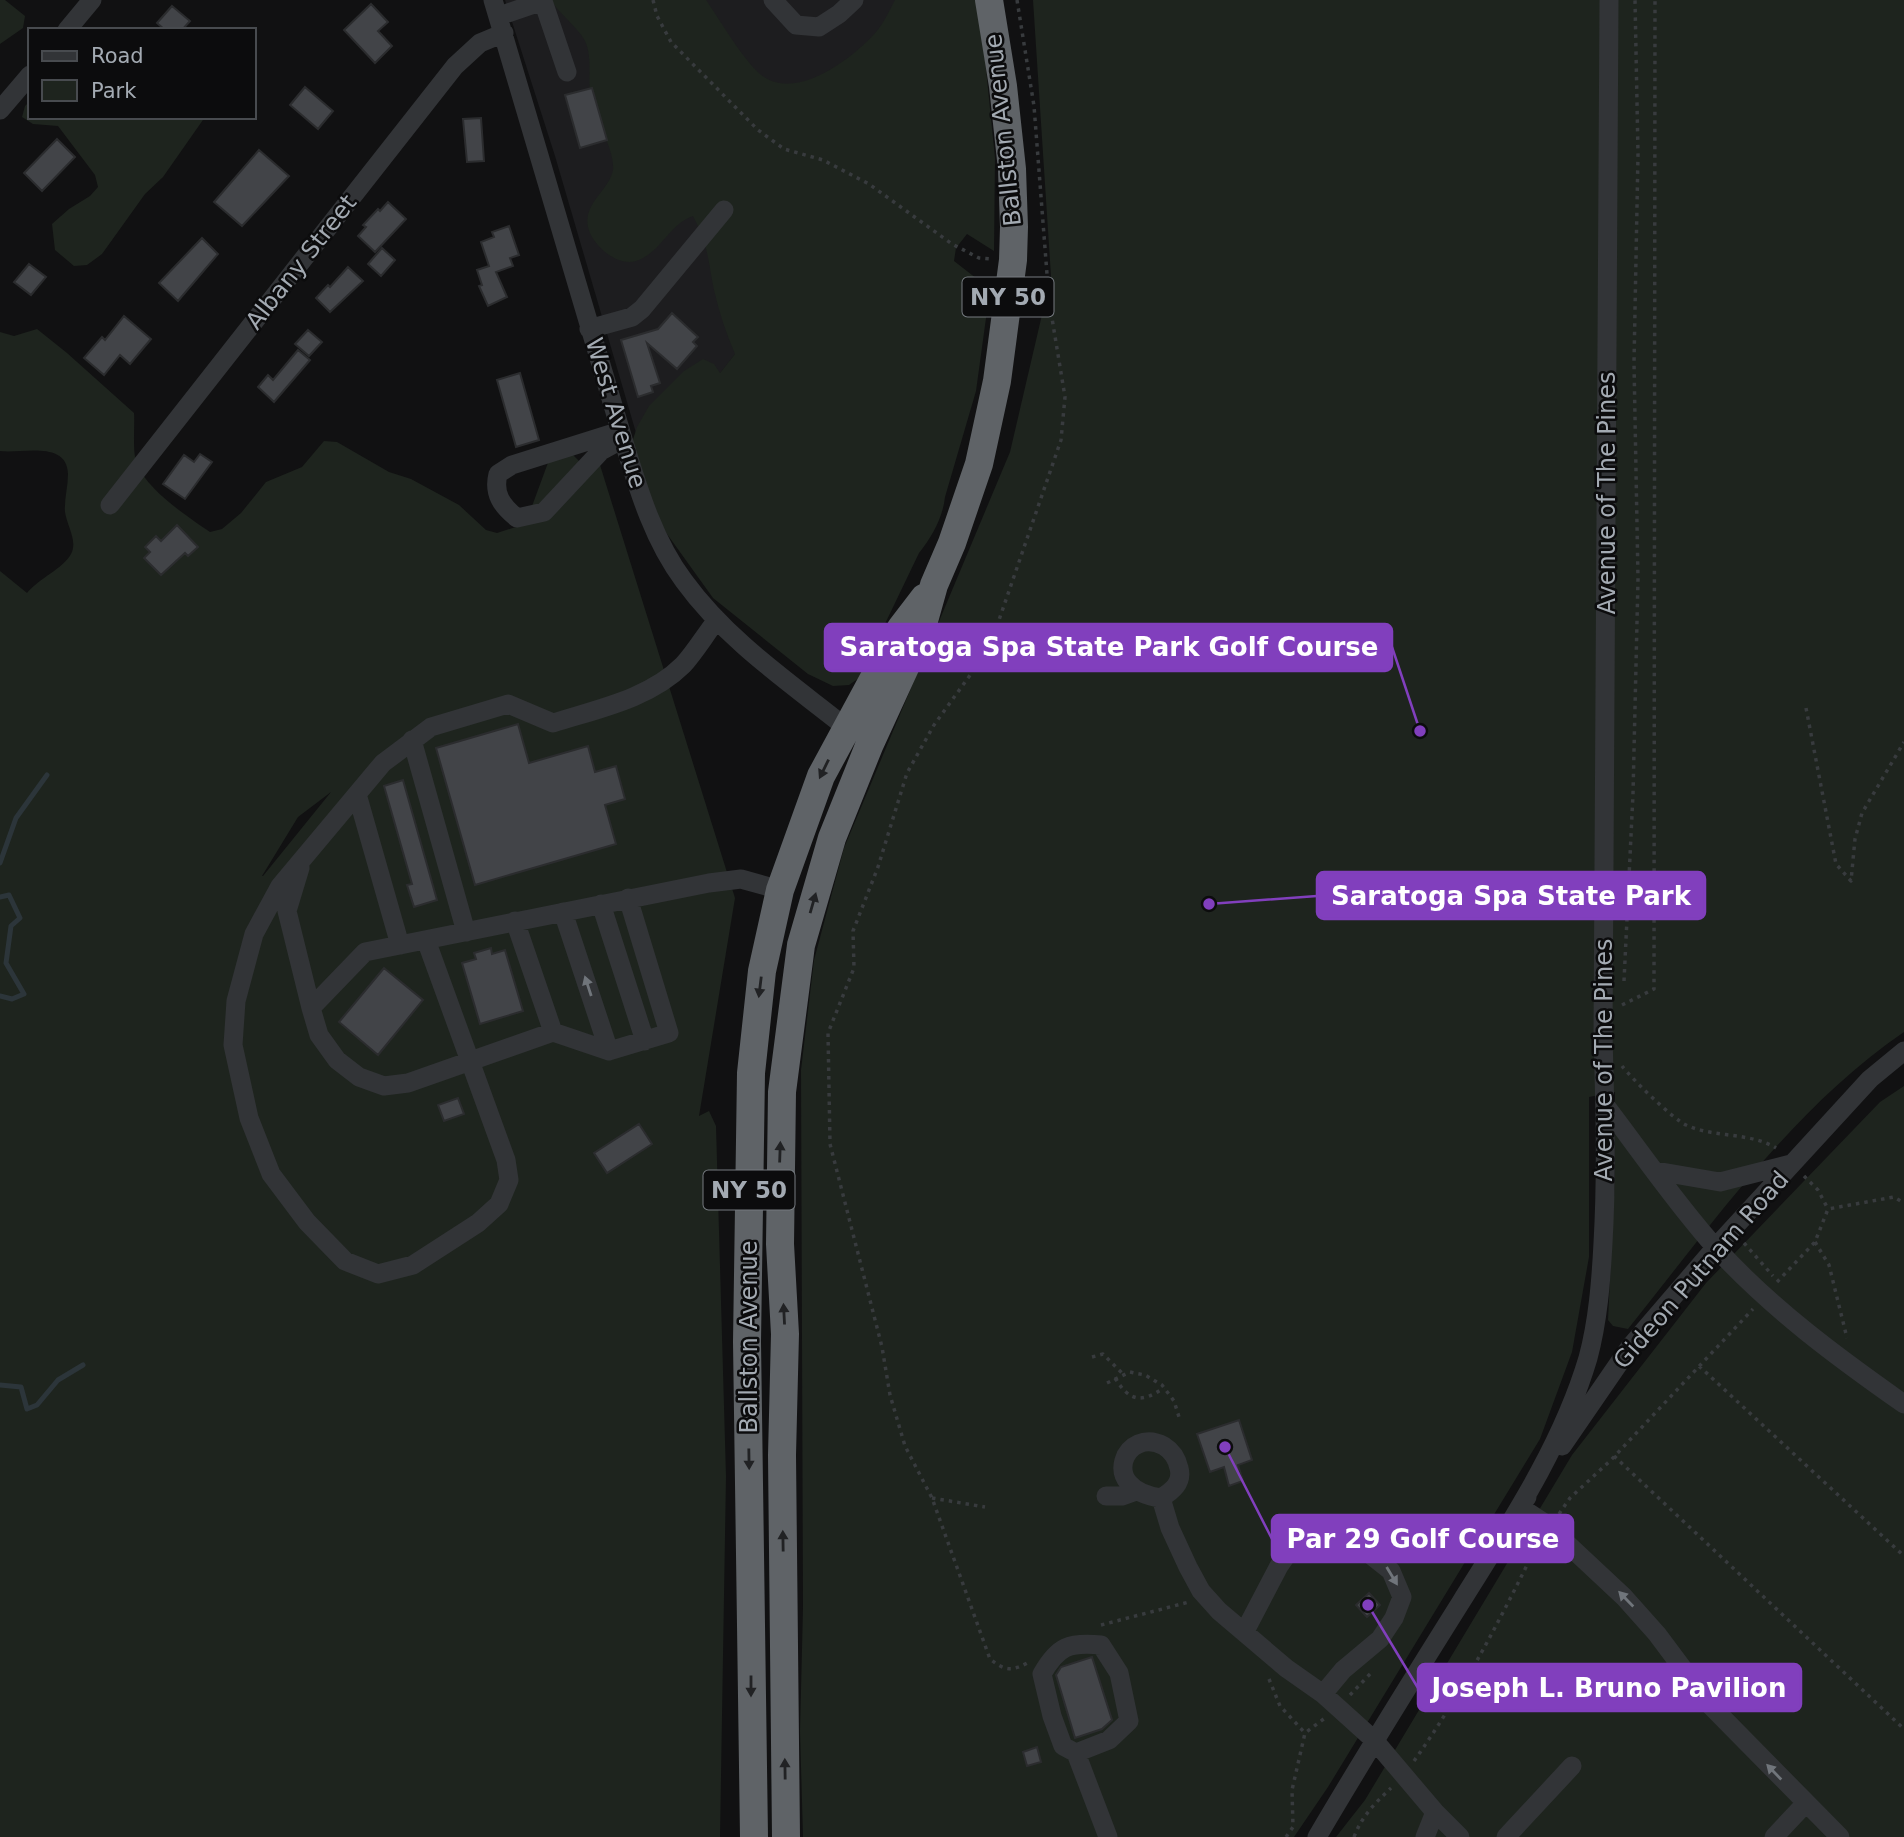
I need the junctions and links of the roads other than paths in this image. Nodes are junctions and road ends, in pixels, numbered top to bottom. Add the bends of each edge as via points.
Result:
1 (92, 0) edge
2 (774, 0) edge
3 (854, 0) edge
4 (989, 0) edge
5 (1609, 0) edge
6 (499, 16) edge
7 (69, 28) edge
8 (567, 72) dead end
9 (28, 77) edge
10 (0, 110) edge
11 (723, 210) dead end
12 (589, 329) junction
13 (622, 435) junction
14 (110, 505) dead end
15 (934, 585) junction
16 (716, 621) junction
17 (846, 728) junction
18 (412, 740) junction
19 (869, 746) junction
20 (357, 794) junction
21 (302, 860) junction
22 (780, 890) junction
23 (628, 898) junction
24 (601, 904) junction
25 (563, 912) junction
26 (515, 921) junction
27 (466, 932) junction
28 (426, 940) junction
29 (400, 945) junction
30 (311, 1008) junction
31 (552, 1032) junction
32 (645, 1041) junction
33 (609, 1051) junction
34 (1904, 1051) edge
35 (469, 1062) junction
36 (1605, 1105) junction
37 (1791, 1164) junction
38 (1656, 1171) junction
39 (1715, 1248) junction
40 (1904, 1404) edge
41 (1136, 1491) junction
42 (1106, 1496) dead end
43 (1161, 1498) junction
44 (1520, 1507) junction
45 (1245, 1631) junction
46 (1323, 1694) junction
47 (1374, 1740) junction
48 (1076, 1752) junction
49 (1572, 1766) dead end
50 (1805, 1804) junction
51 (1435, 1812) junction
52 (1831, 1834) edge
53 (754, 1837) edge
54 (786, 1837) edge
55 (1108, 1837) edge
56 (1317, 1837) edge
57 (1425, 1837) edge
58 (1460, 1837) edge
59 (1506, 1837) edge
60 (1774, 1837) edge

1 - 7 street
2 - 3 street via 796,25 819,27
4 - 15 highway, Ballston Avenue / NY 50 via 1012,169 1013,260 997,381 979,464
5 - 36 street, Avenue of The Pines
6 - 8 street, Albany Street via 543,1
6 - 12 street, West Avenue
6 - 14 street, Albany Street
9 - 10 street
11 - 12 street via 642,309 632,317
12 - 13 street, West Avenue
13 - 13 street via 544,512 517,518 503,507 495,485 498,474 512,465
13 - 16 street, West Avenue via 657,534 682,579
15 - 17 highway, Ballston Avenue / NY 50 via 901,628
15 - 19 highway, Ballston Avenue / NY 50 via 920,635
16 - 17 street, West Avenue
16 - 18 street via 683,665 656,686 626,699 552,723 508,704 431,727
17 - 19 street, West Avenue
17 -> 22 highway, Ballston Avenue / NY 50 via 821,776
18 - 20 street via 383,763
18 - 27 street
54 -> 19 highway, Ballston Avenue / NY 50 via 782,1092 801,944 832,838
20 - 21 street
20 - 29 street
21 - 30 street via 287,911
21 - 35 street via 280,886 254,934 236,1001 233,1045 249,1118 271,1174 307,1222 345,1261 378,1274 413,1265 499,1204 509,1180 506,1160
22 - 23 street via 741,879
22 -> 53 highway, Ballston Avenue / NY 50 via 762,971 751,1073 747,1342
23 - 24 street
23 - 32 street via 669,1033
24 - 25 street
24 - 32 street
25 - 26 street
33 -> 25 street
26 - 27 street
26 - 31 street
27 - 28 street
28 - 29 street
28 - 35 street
29 - 30 street via 365,953
30 - 35 street via 319,1035 337,1060 359,1077 384,1086 408,1083
31 - 33 street
31 - 35 street
32 - 33 street
34 - 37 street, Gideon Putnam Road via 1870,1079
36 - 38 street
36 - 44 street, Avenue of The Pines via 1600,1288 1588,1357 1563,1421
37 - 38 street via 1720,1182
37 - 39 street, Gideon Putnam Road
38 - 39 street
39 - 40 street via 1771,1289 1818,1343
39 - 44 street, Gideon Putnam Road via 1630,1348
41 - 42 street
41 - 43 street
41 - 43 street via 1123,1472 1124,1458 1144,1441 1156,1442 1168,1448 1181,1474 1175,1489
43 - 45 street via 1170,1528 1201,1591
44 - 47 street, Avenue of The Pines
50 -> 44 street via 1710,1705 1624,1597 1550,1528
45 - 46 street
45 -> 46 street via 1295,1543 1324,1533 1367,1552 1391,1571 1402,1597 1394,1618 1380,1639
46 - 47 street
47 - 51 street
47 - 56 street, Avenue of The Pines
48 - 48 street via 1109,1740 1129,1721 1119,1673 1101,1645 1077,1643 1053,1655 1042,1674 1063,1746
48 - 55 street
49 - 59 street
50 - 52 street
50 - 60 street
51 - 57 street
51 - 58 street

